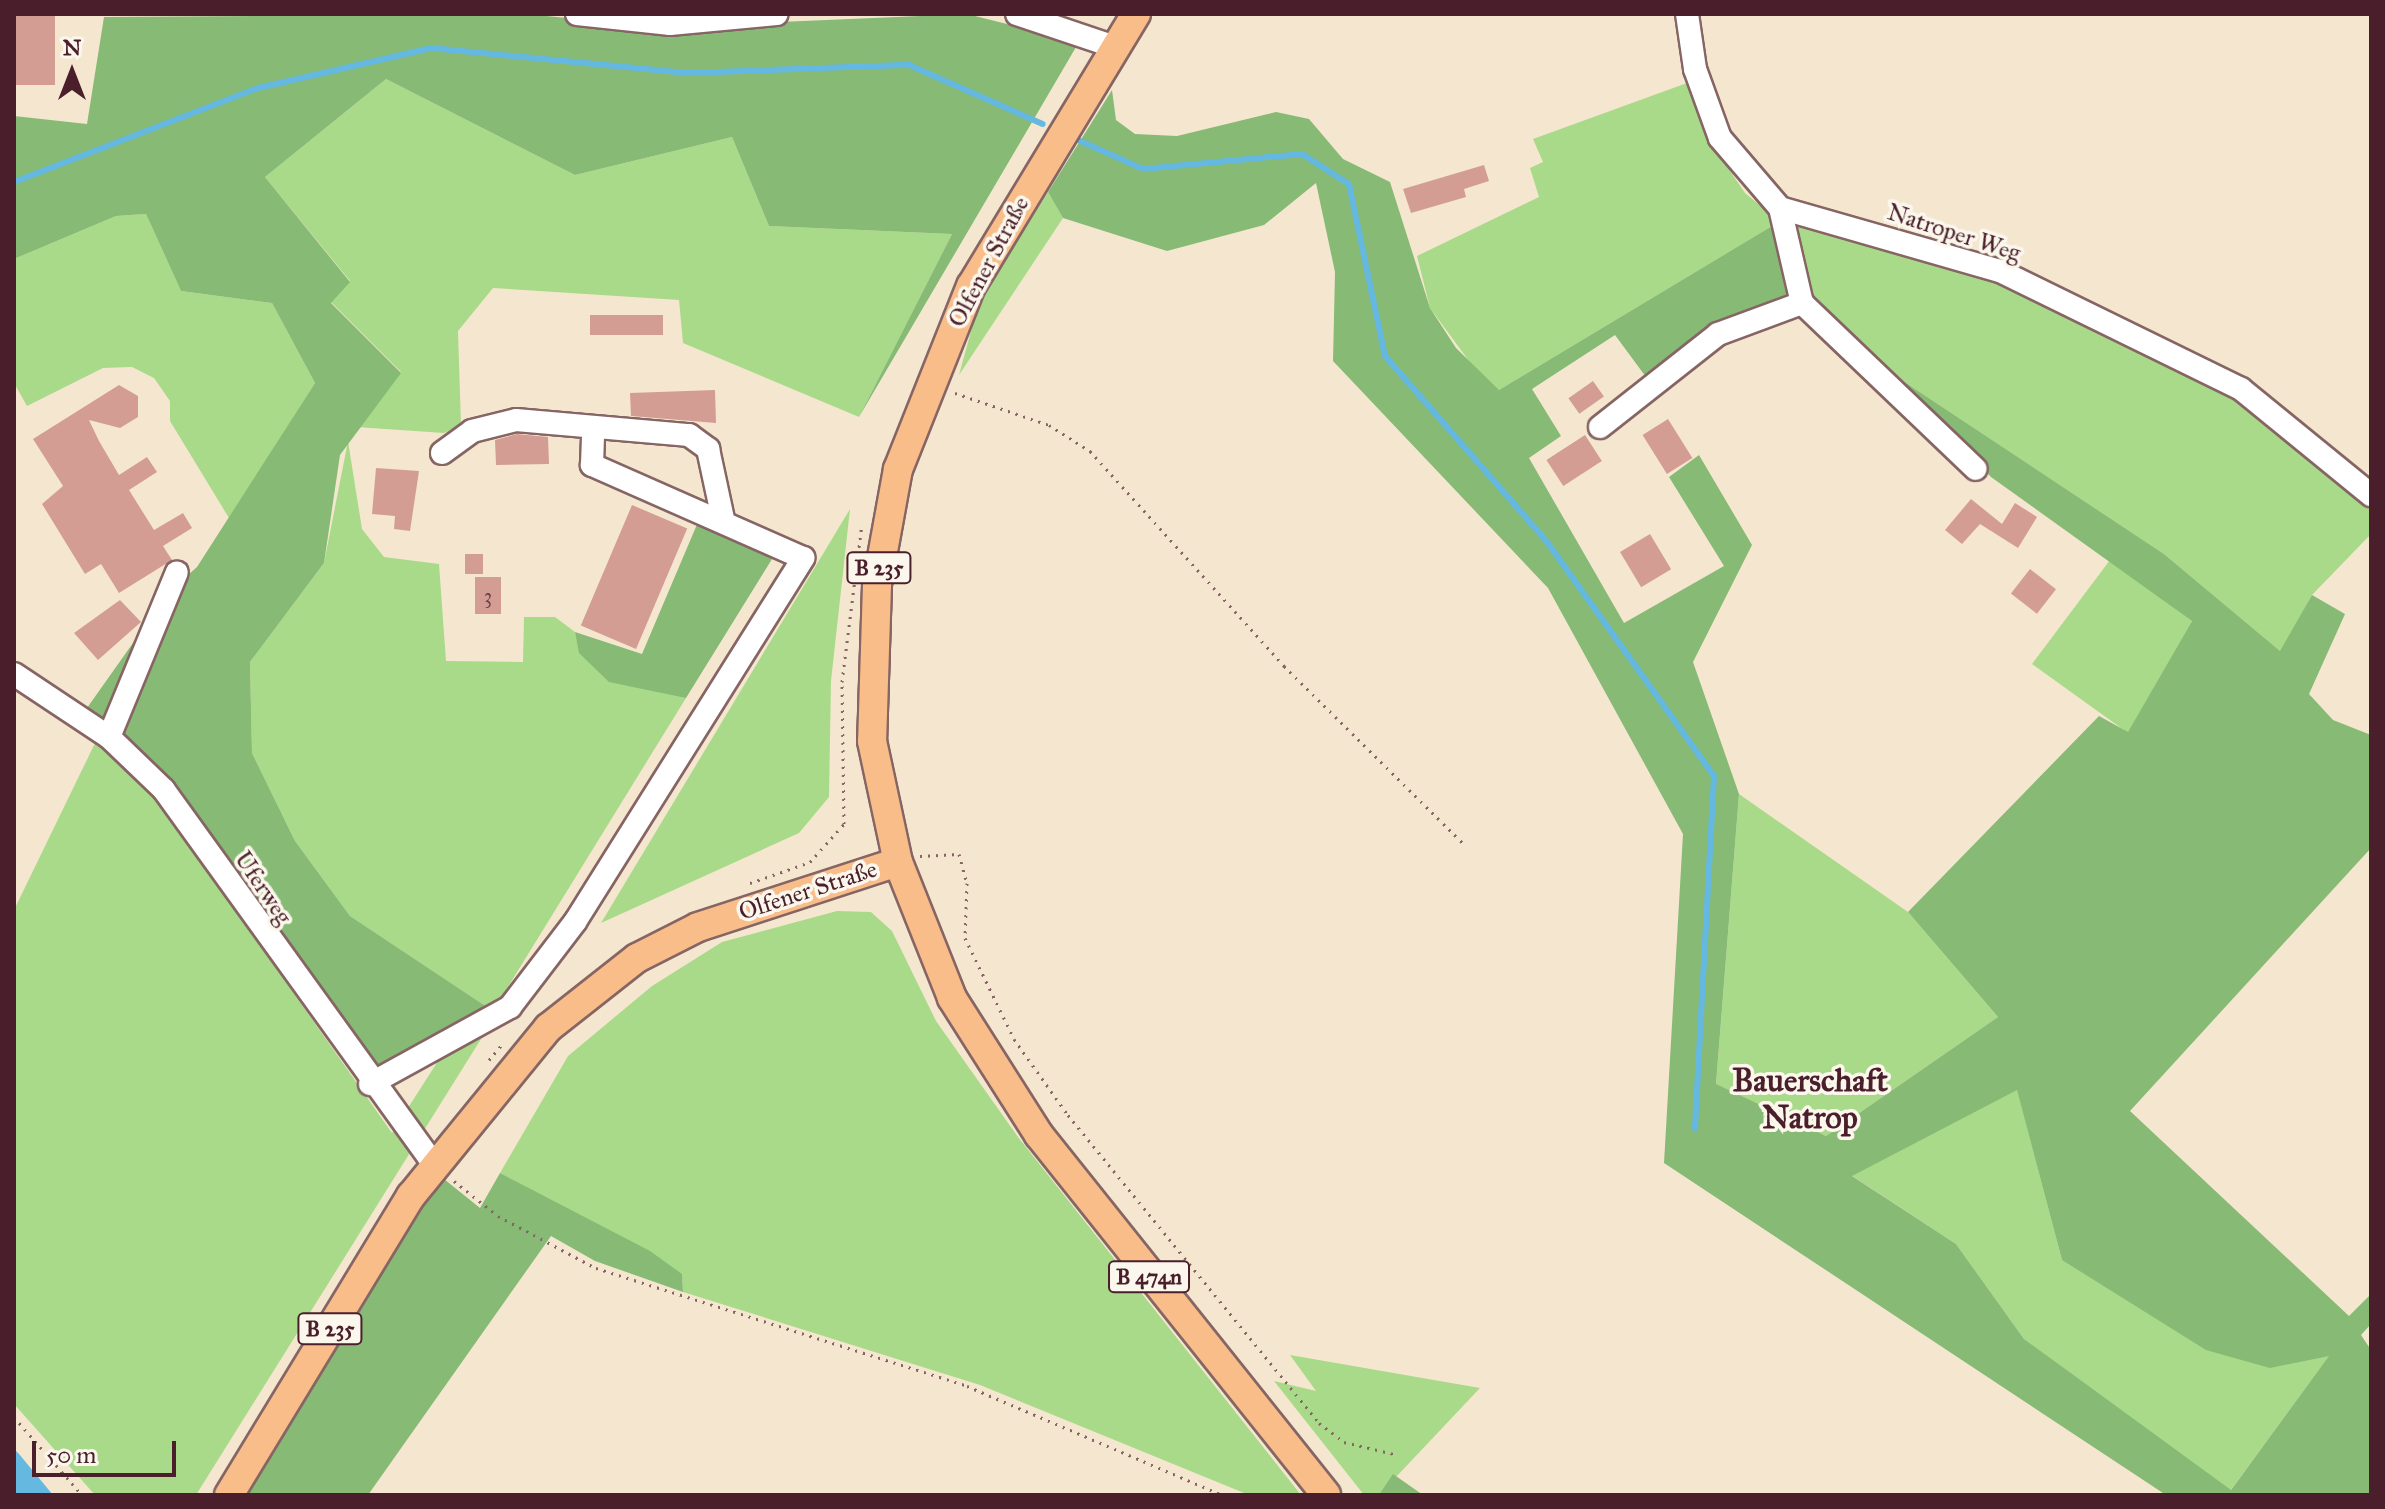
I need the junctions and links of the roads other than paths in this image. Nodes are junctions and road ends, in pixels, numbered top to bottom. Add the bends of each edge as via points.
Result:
1 (577, 14) edge
2 (777, 14) edge
3 (1017, 14) edge
4 (1136, 14) edge
5 (1687, 14) edge
6 (1115, 47) junction
7 (1780, 208) junction
8 (1802, 303) junction
9 (1600, 427) dead end
10 (593, 432) junction
11 (442, 453) dead end
12 (1976, 469) dead end
13 (2371, 495) edge
14 (723, 519) junction
15 (177, 572) dead end
16 (14, 674) edge
17 (109, 737) junction
18 (898, 862) junction
19 (370, 1084) junction
20 (435, 1166) junction
21 (229, 1495) edge
22 (1326, 1495) edge

1 - 2 street via 670,24
3 - 6 street
4 - 6 main road, Olfener Straße / B 235
5 - 7 street via 1695,69 1720,138
6 - 18 main road, Olfener Straße / B 235 via 994,244 898,469 874,625 872,741
7 - 8 street
7 - 13 street, Natroper Weg via 2028,285 2241,389
8 - 9 street via 1718,334
8 - 12 street
10 - 11 street via 574,423 494,423
10 - 14 street via 592,465
10 - 14 street via 702,440
14 - 19 street via 803,558 575,922 510,1007
15 - 17 street
16 - 17 street, Uferweg
17 - 19 street, Uferweg via 164,790
18 - 20 main road, Olfener Straße / B 235 via 698,927 637,958 588,992 511,1065
18 - 22 main road, B 474n via 952,998 1039,1135
19 - 20 street, Uferweg
20 - 21 main road, Olfener Straße / B 235

